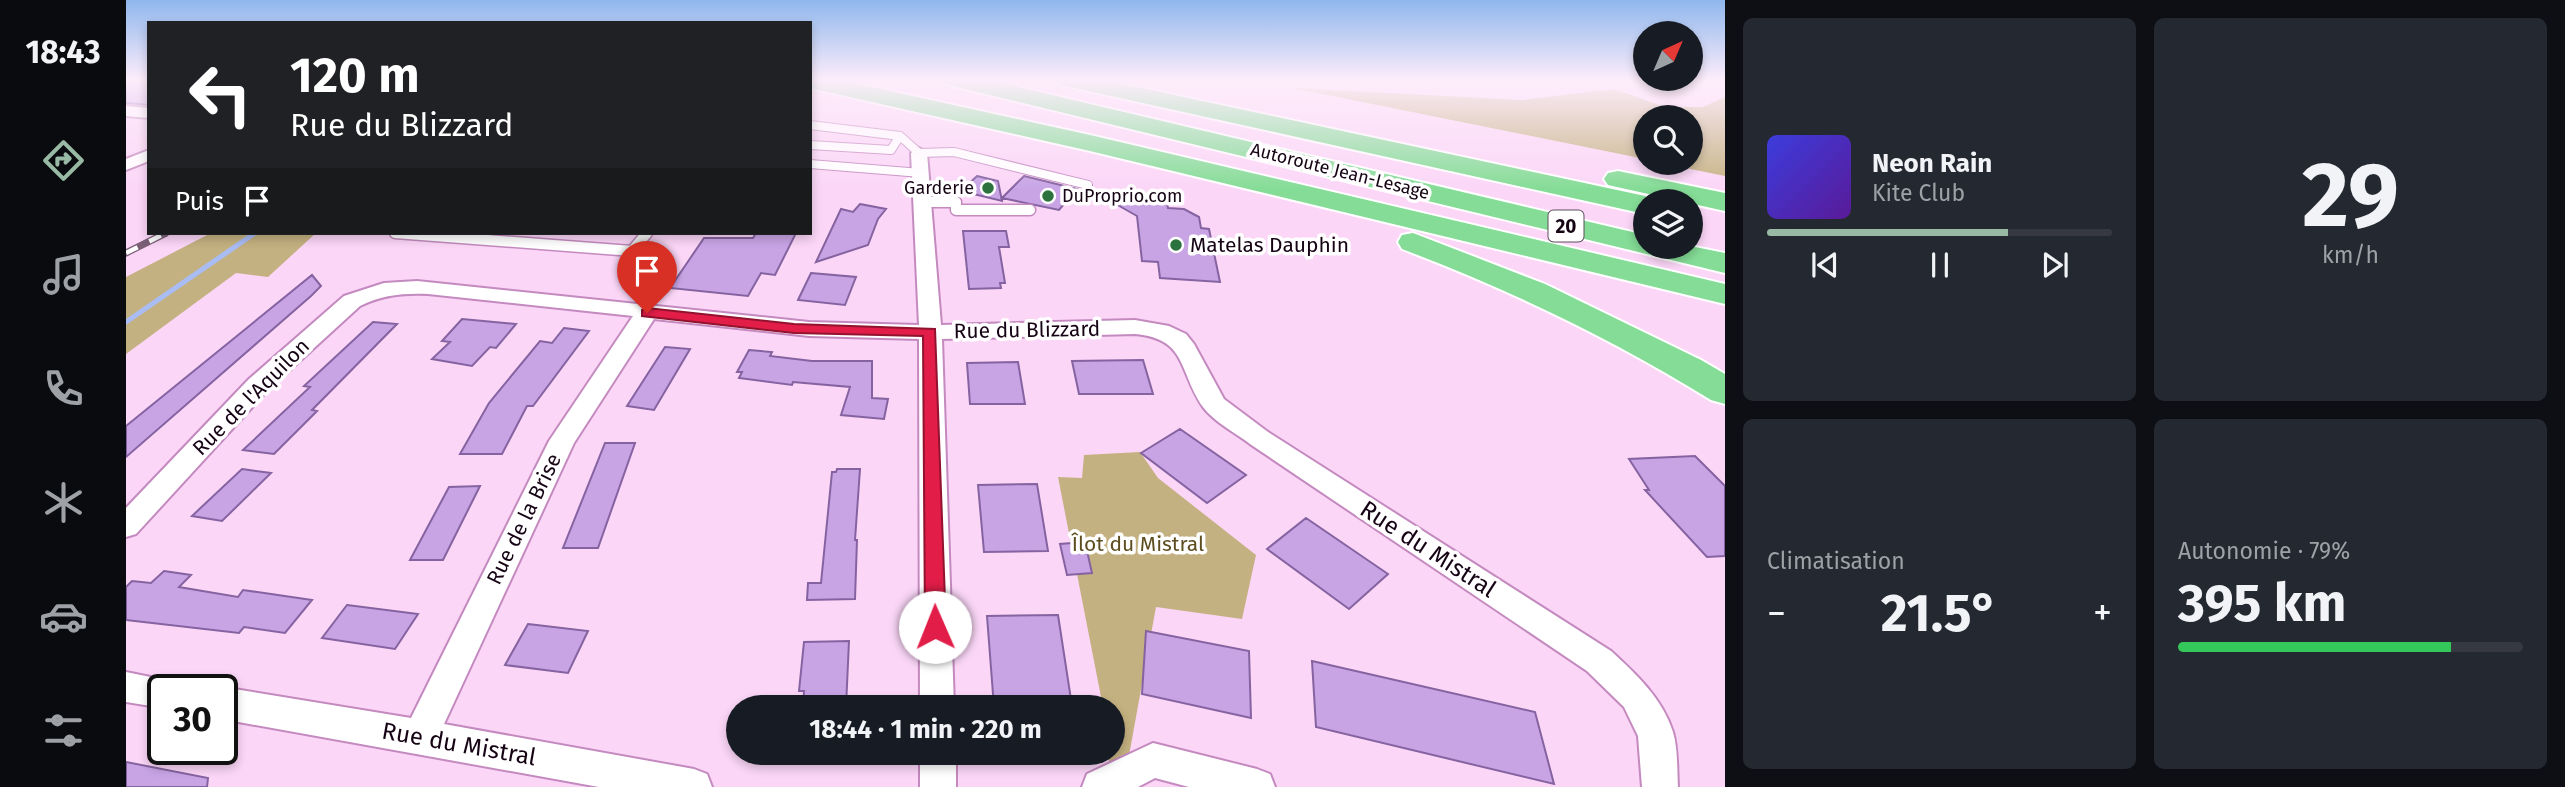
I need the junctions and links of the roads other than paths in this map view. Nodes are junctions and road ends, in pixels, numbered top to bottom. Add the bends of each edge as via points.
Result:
1 (967, 116) edge
2 (1062, 116) edge
3 (1107, 116) edge
4 (1235, 116) edge
5 (1319, 116) edge
6 (812, 126) edge
7 (1090, 143) junction
8 (812, 145) edge
9 (913, 154) junction
10 (147, 156) edge
11 (812, 164) edge
12 (126, 165) edge
13 (1088, 184) dead end
14 (925, 202) junction
15 (1633, 202) edge
16 (1725, 202) edge
17 (1488, 207) junction
18 (1030, 210) dead end
19 (1703, 218) edge
20 (1725, 222) edge
21 (432, 235) edge
22 (645, 235) edge
23 (1633, 241) edge
24 (1703, 258) edge
25 (1725, 263) edge
26 (388, 287) joint
27 (1725, 294) edge
28 (647, 313) junction
29 (1164, 331) joint
30 (930, 332) junction
31 (1725, 391) edge
32 (126, 526) edge
33 (126, 687) edge
34 (147, 690) edge
35 (937, 695) edge
36 (238, 706) edge
37 (420, 736) junction
38 (937, 765) edge
39 (694, 787) edge
40 (938, 787) edge
41 (1100, 787) edge
42 (1258, 787) edge
43 (1660, 787) edge

1 - 7 highway
2 - 17 highway
3 - 17 highway, Autoroute Jean-Lesage / 20
4 - 15 highway, Autoroute Jean-Lesage / 20
5 - 16 highway
6 - 9 lane
7 - 27 highway
7 - 31 highway via 1308,206 1449,255 1594,318
8 - 9 lane
9 - 11 lane
9 - 13 lane via 954,152
9 - 14 street
10 - 12 street
14 - 18 lane via 956,202 956,210
14 - 30 street
17 - 23 highway, Autoroute Jean-Lesage / 20
19 - 20 highway
21 - 22 lane via 632,251
24 - 25 highway
26 - 28 street, Rue du Blizzard
26 - 32 street, Rue de l'Aquilon via 352,301 258,384
28 - 30 street, Rue du Blizzard via 799,329
28 - 37 street, Rue de la Brise via 562,441
29 - 30 street, Rue du Blizzard via 1135,327
29 - 43 street, Rue du Mistral via 1183,344 1213,404 1599,662 1636,696 1656,734
30 - 35 street
33 - 34 street
36 - 37 street, Rue du Mistral
37 - 39 street, Rue du Mistral
38 - 40 street
41 - 42 street via 1153,760

